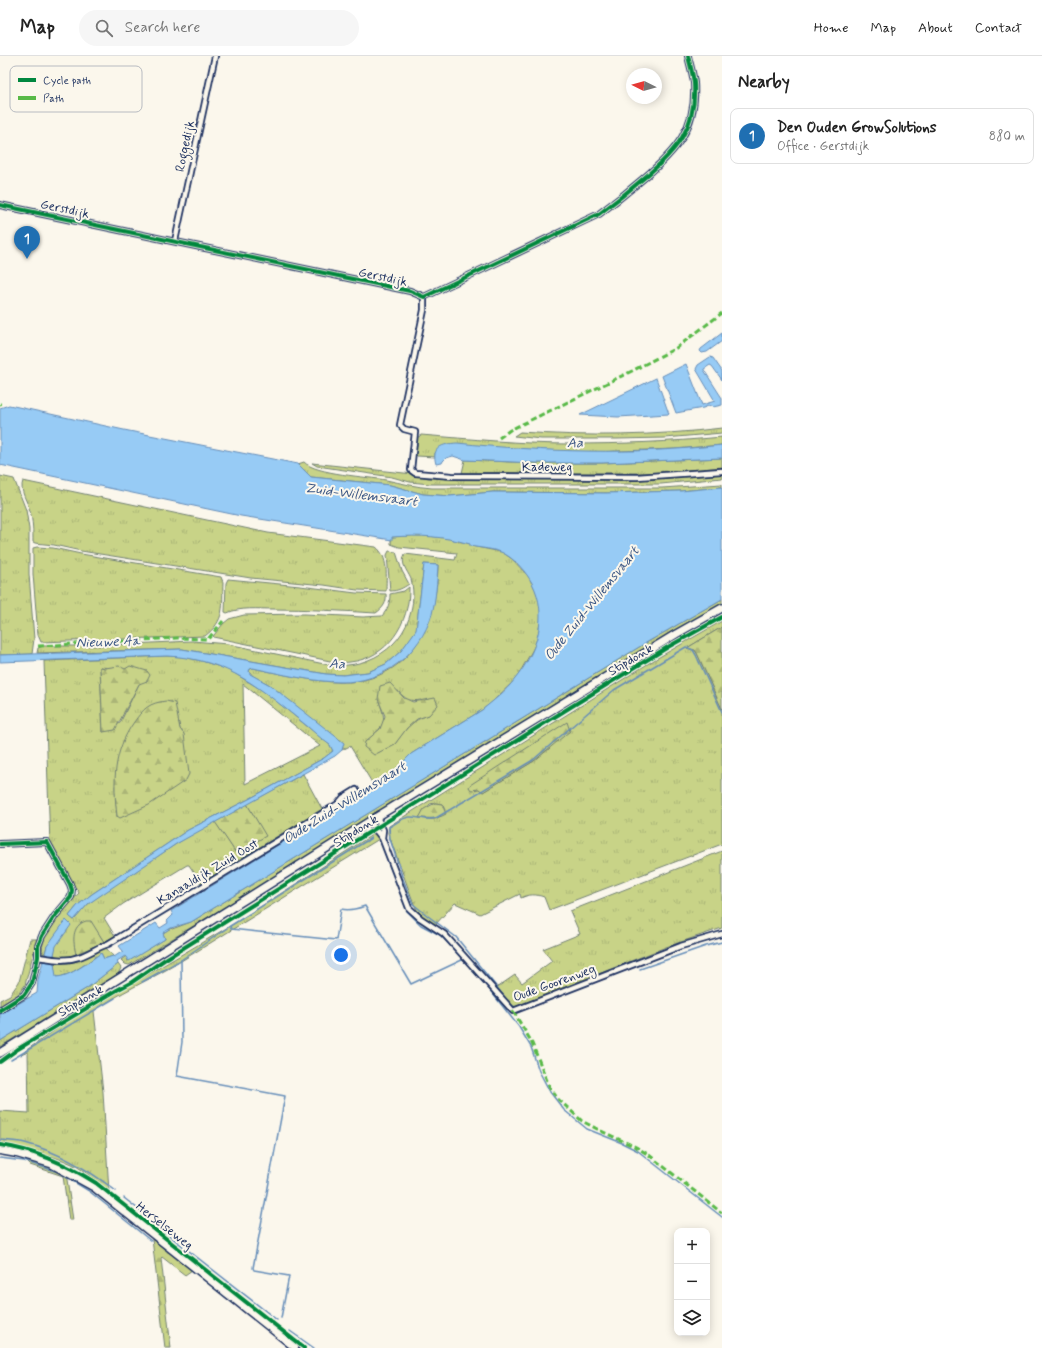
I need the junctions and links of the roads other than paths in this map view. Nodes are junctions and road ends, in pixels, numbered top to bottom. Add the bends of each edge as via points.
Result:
1 (215, 56) edge
2 (688, 56) edge
3 (0, 205) edge
4 (175, 241) junction
5 (424, 297) junction
6 (722, 471) edge
7 (722, 608) edge
8 (356, 790) dead end
9 (378, 817) junction
10 (370, 821) junction
11 (382, 838) junction
12 (0, 844) edge
13 (722, 934) edge
14 (38, 957) junction
15 (0, 1010) edge
16 (0, 1053) edge
17 (0, 1151) edge
18 (295, 1348) edge

1 - 4 street, Roggedijk
2 - 5 street via 694,82 688,128 678,145 660,165 599,214
3 - 4 street, Gerstdijk
4 - 5 street, Gerstdijk via 410,291
5 - 6 street, Kadeweg via 424,310 400,425 415,432 411,470 415,473 452,476 637,477
7 - 9 main road, Stipdonk
8 - 14 street, Kanaaldijk Zuid Oost via 338,804 108,944 79,957 64,960
9 - 10 main road, Stipdonk
9 - 11 street, Oude Goorenweg via 383,830
10 - 11 street, Oude Goorenweg
10 - 16 main road, Stipdonk
11 - 13 street, Oude Goorenweg via 409,908 444,934 513,1011 681,946
12 - 14 street via 46,842 70,884 71,897 42,936 38,946
14 - 15 street via 32,983 24,995
17 - 18 street, Herselseweg via 51,1164 93,1187

